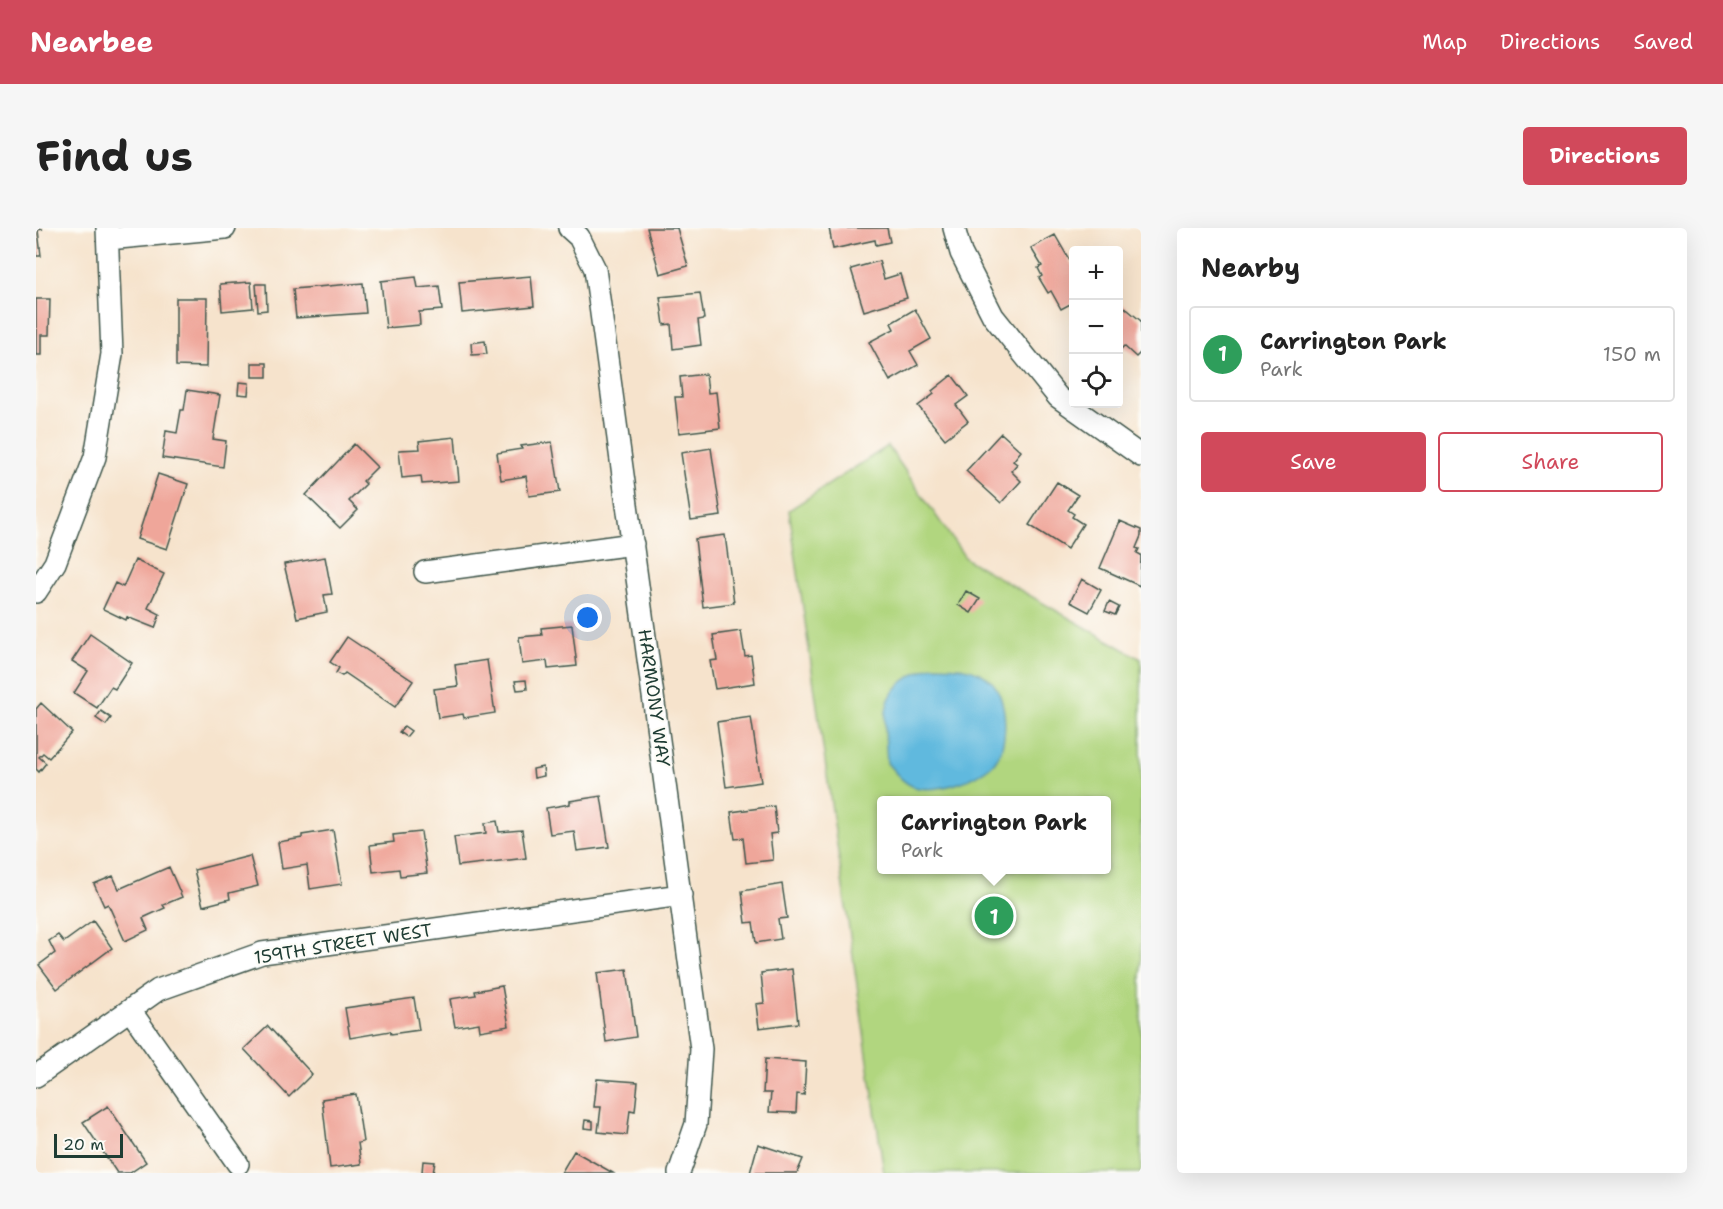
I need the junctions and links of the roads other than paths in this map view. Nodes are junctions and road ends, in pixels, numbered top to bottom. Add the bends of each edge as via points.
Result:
1 (225, 228) edge
2 (569, 228) edge
3 (954, 228) edge
4 (108, 233) edge
5 (1141, 456) edge
6 (633, 544) junction
7 (425, 572) dead end
8 (36, 592) edge
9 (681, 895) junction
10 (129, 1010) junction
11 (36, 1076) edge
12 (238, 1164) dead end
13 (679, 1173) edge

1 - 4 street
2 - 6 street, HARMONY WAY via 579,237 595,269
3 - 5 street via 961,253 993,316 1058,397
4 - 8 street via 112,354 96,457 55,563
6 - 7 street
6 - 9 street, HARMONY WAY
9 - 10 street, 159TH STREET WEST via 262,953 159,990
9 - 13 street, HARMONY WAY via 701,1049 696,1124
10 - 11 street, 159TH STREET WEST
10 - 12 street

